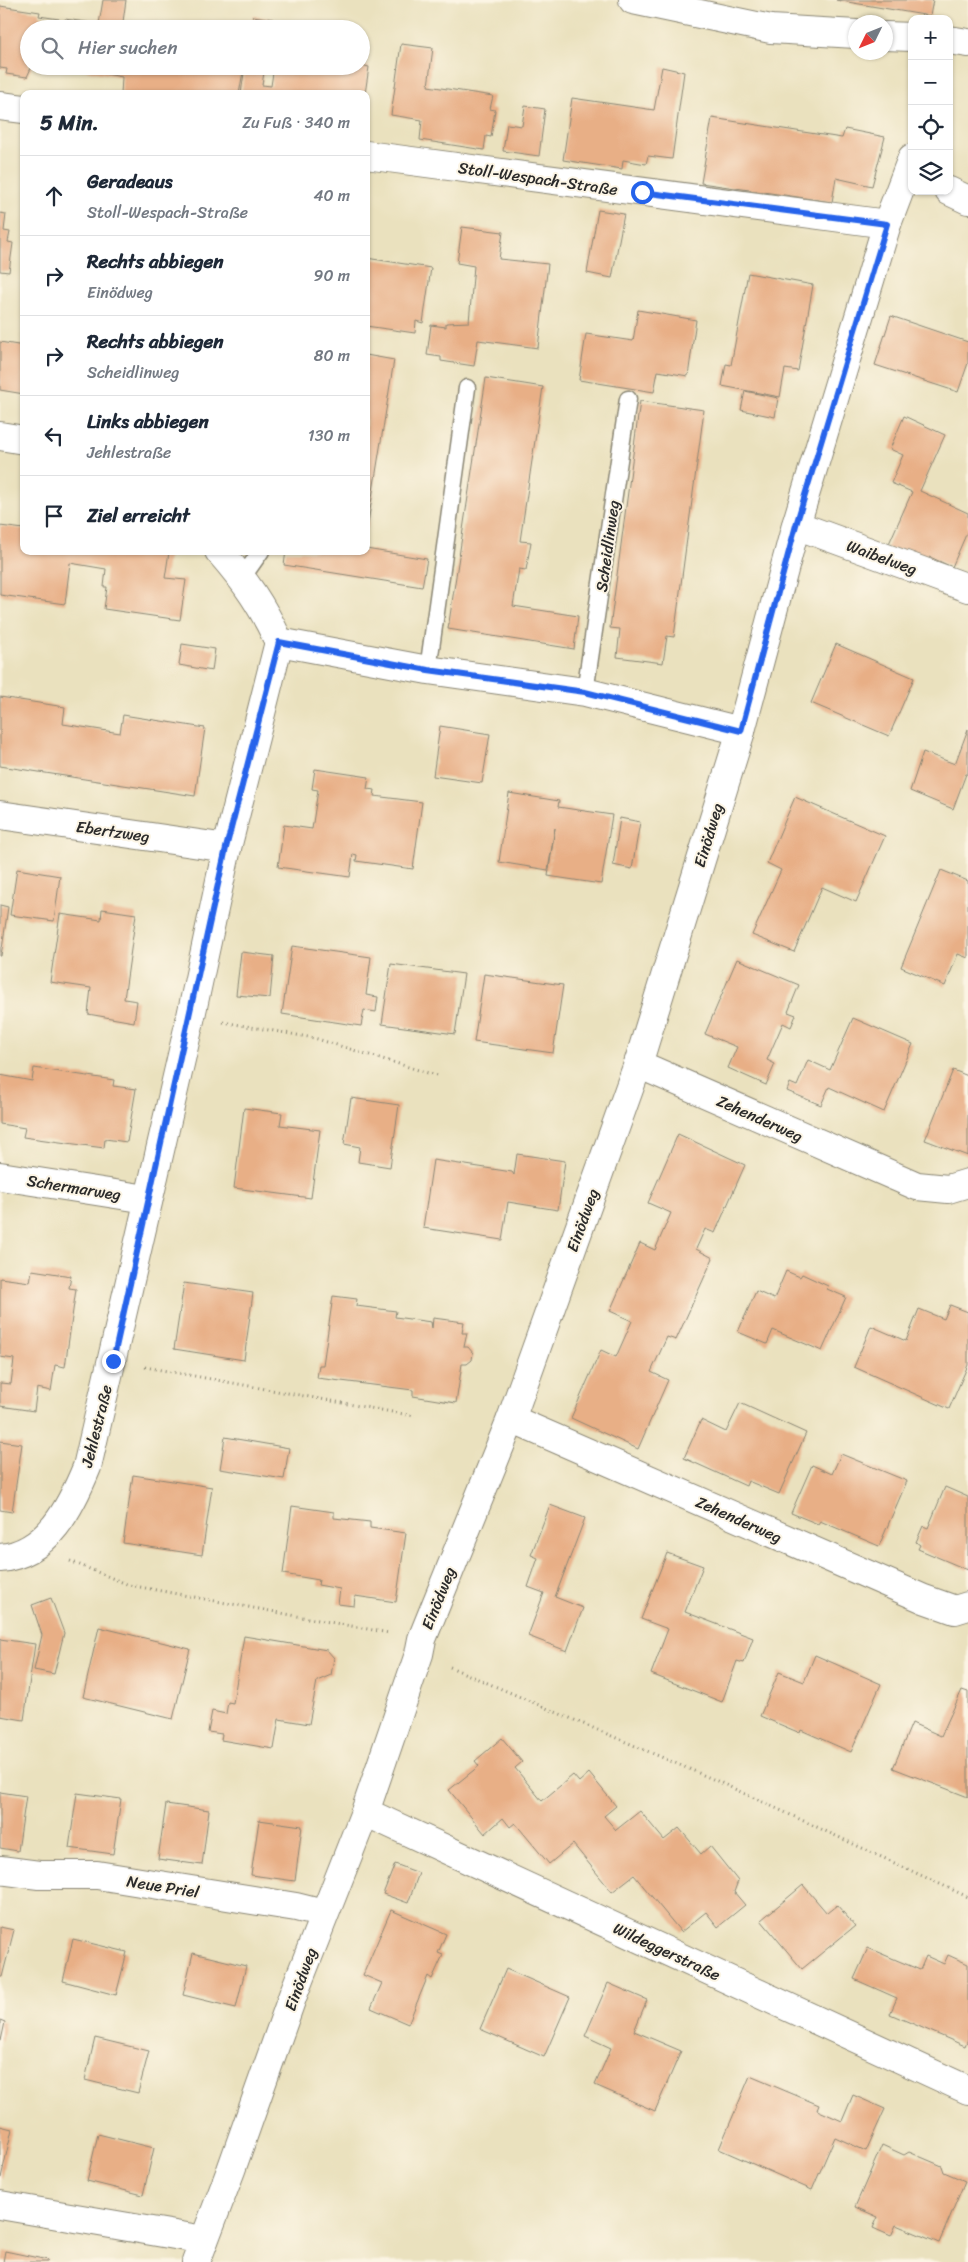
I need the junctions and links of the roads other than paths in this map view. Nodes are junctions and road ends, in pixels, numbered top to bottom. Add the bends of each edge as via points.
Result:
1 (633, 0) edge
2 (848, 34) edge
3 (893, 36) edge
4 (908, 37) edge
5 (953, 41) edge
6 (968, 43) edge
7 (0, 106) edge
8 (20, 109) edge
9 (370, 156) edge
10 (908, 174) edge
11 (953, 193) edge
12 (968, 200) edge
13 (887, 224) junction
14 (467, 388) dead end
15 (628, 399) dead end
16 (0, 436) edge
17 (20, 439) edge
18 (796, 525) junction
19 (222, 555) edge
20 (257, 555) edge
21 (242, 578) junction
22 (968, 588) edge
23 (279, 642) junction
24 (428, 670) junction
25 (585, 692) junction
26 (741, 731) junction
27 (0, 815) edge
28 (226, 848) junction
29 (638, 1064) junction
30 (0, 1176) edge
31 (968, 1183) edge
32 (147, 1199) junction
33 (511, 1419) junction
34 (0, 1558) edge
35 (968, 1606) edge
36 (365, 1812) junction
37 (0, 1870) edge
38 (324, 1914) junction
39 (968, 2090) edge
40 (0, 2205) edge
41 (200, 2251) edge

1 - 2 street via 771,29
3 - 4 street
5 - 6 street
7 - 8 street
9 - 13 street, Stoll-Wespach-Straße
10 - 13 street, Einödweg
11 - 12 street
13 - 18 street, Einödweg
14 - 24 lane
15 - 25 lane, Scheidlinweg
16 - 17 street
18 - 22 street, Waibelweg
18 - 26 street, Einödweg
19 - 21 street
20 - 21 lane
21 - 23 street via 264,608
23 - 24 street
23 - 28 street, Jehlestraße
24 - 25 street
25 - 26 street
26 - 29 street, Einödweg
27 - 28 street, Ebertzweg
28 - 32 street, Jehlestraße via 191,1016
29 - 31 street, Zehenderweg via 917,1186 948,1189
29 - 33 street, Einödweg
30 - 32 street, Schermarweg
32 - 34 street, Jehlestraße via 113,1361 87,1467 73,1502 56,1527 32,1546 12,1557
33 - 35 street, Zehenderweg via 924,1599 955,1610
33 - 36 street, Einödweg via 421,1646
36 - 38 street, Einödweg
36 - 39 street, Wildeggerstraße
37 - 38 street, Neue Priel via 39,1875 97,1875
38 - 41 street, Einödweg
40 - 41 street

